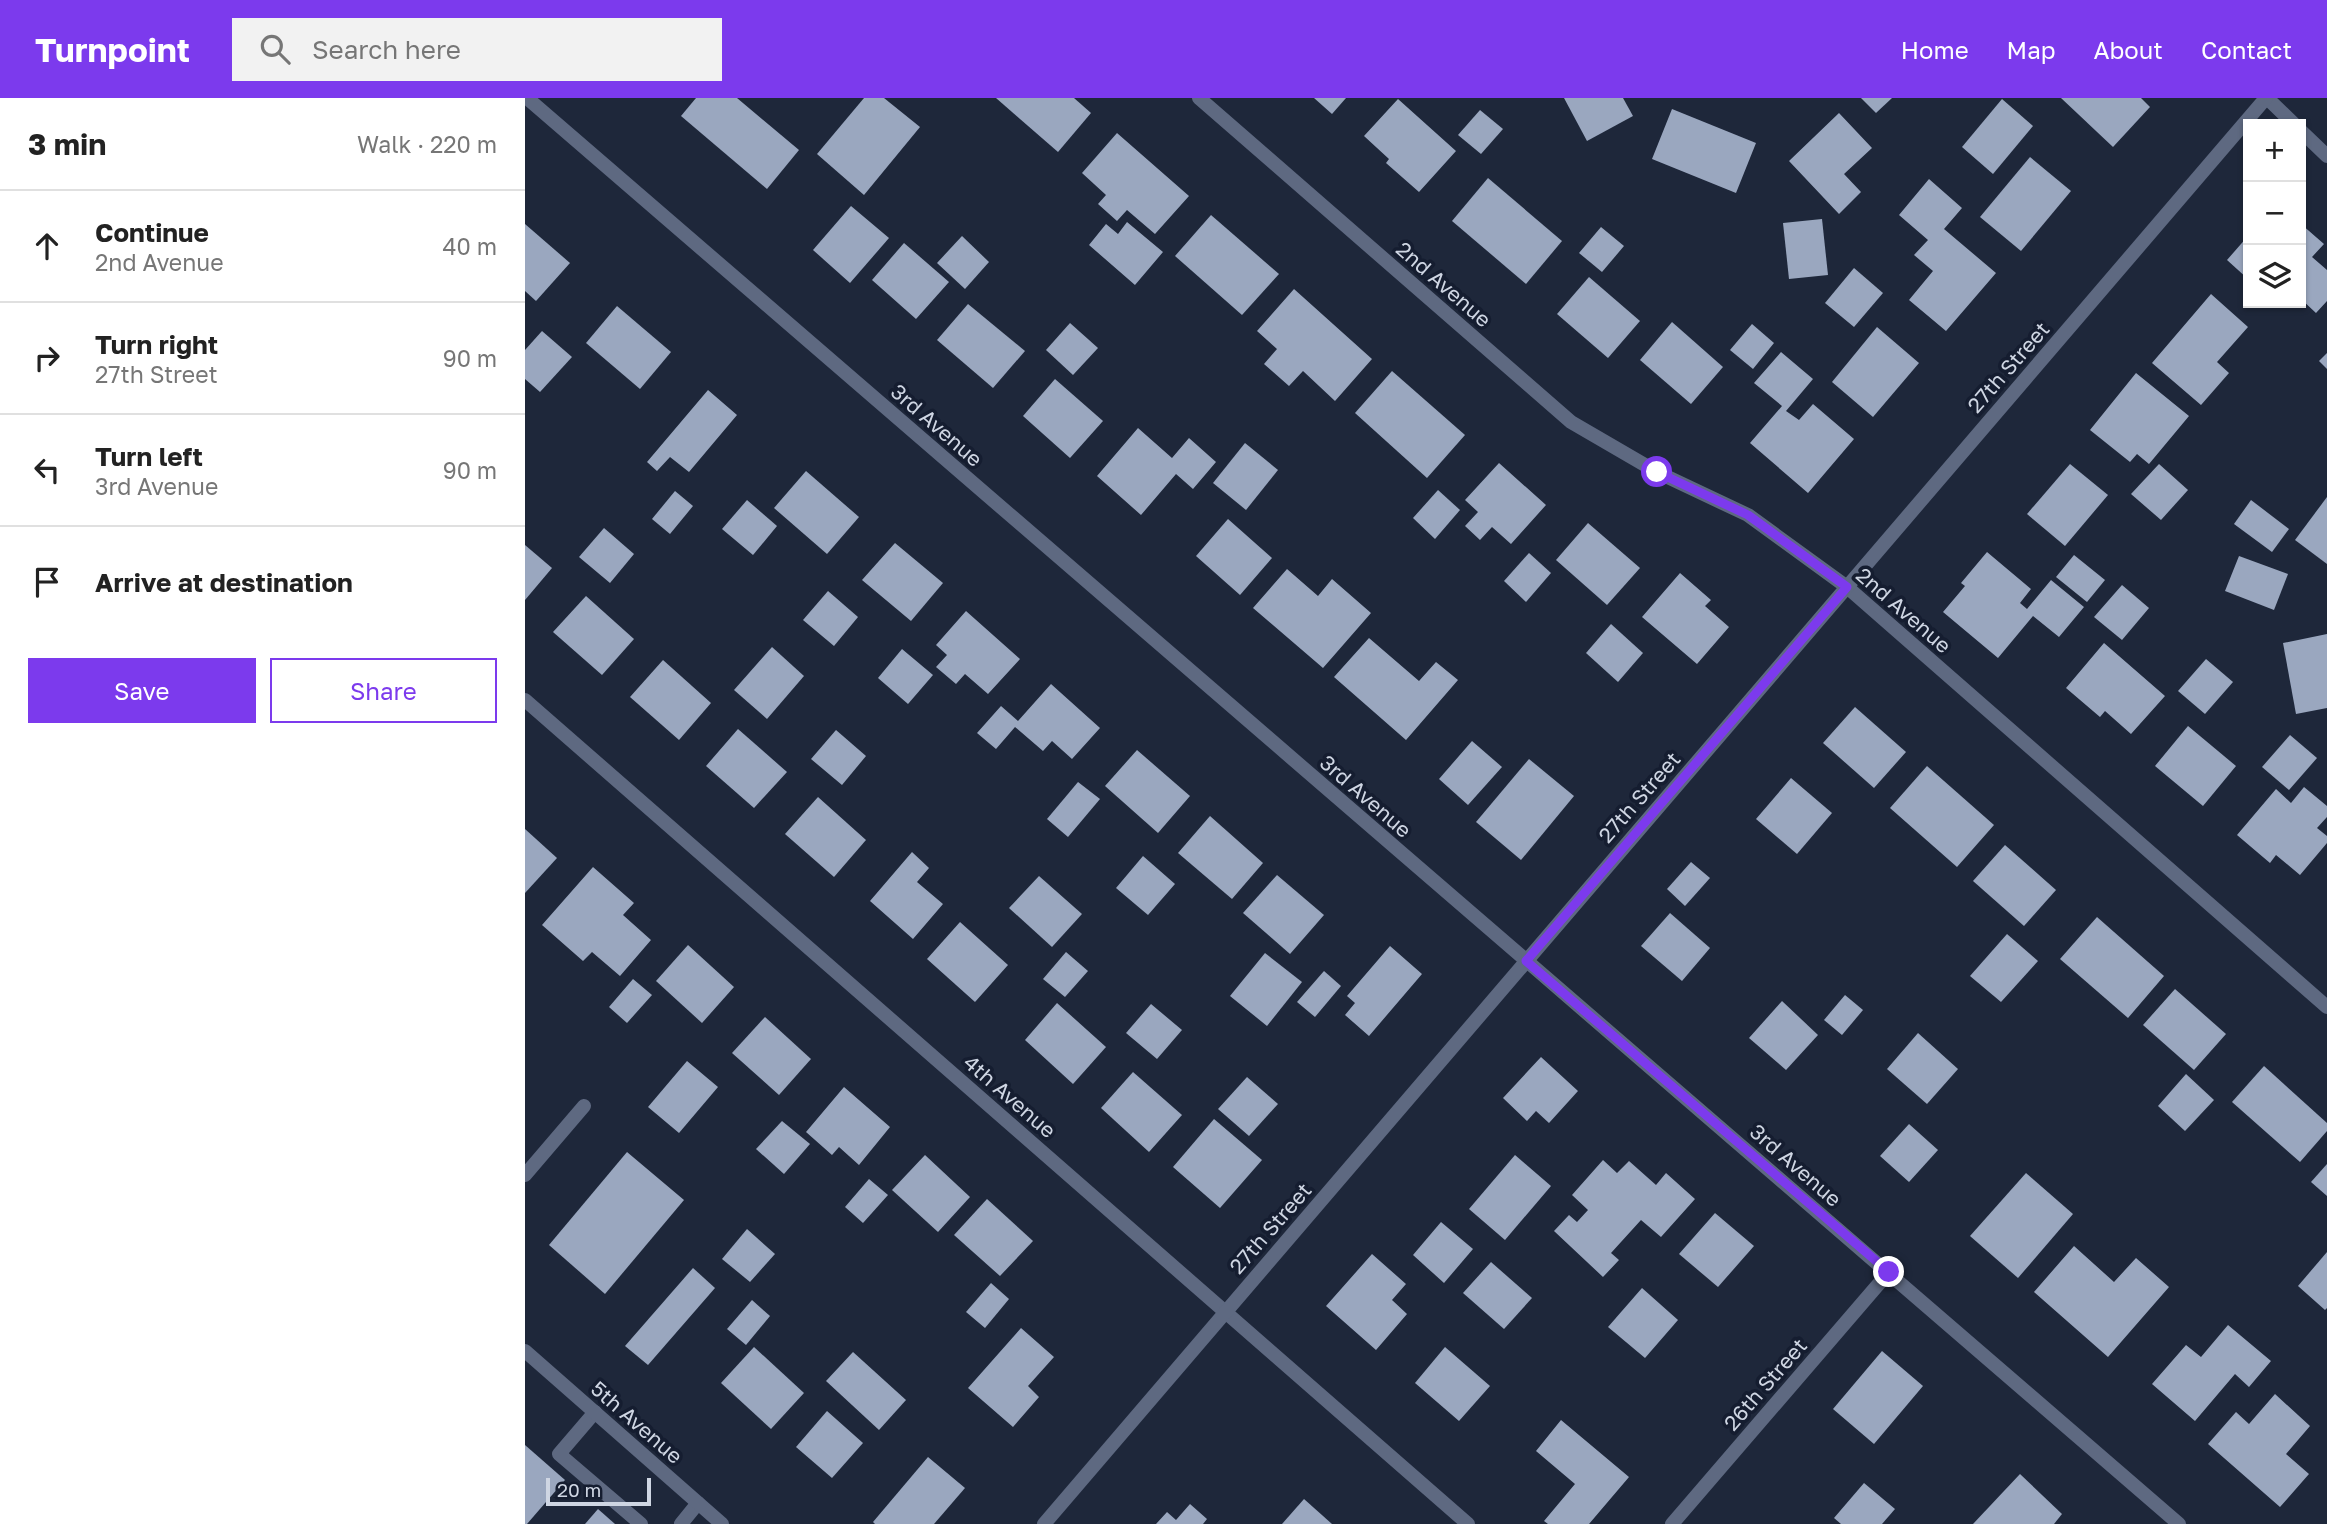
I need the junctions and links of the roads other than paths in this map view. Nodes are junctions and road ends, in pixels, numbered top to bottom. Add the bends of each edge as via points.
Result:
1 (527, 98) edge
2 (1199, 98) edge
3 (2267, 98) edge
4 (2289, 119) edge
5 (2306, 136) edge
6 (2327, 156) edge
7 (1847, 587) junction
8 (525, 700) edge
9 (1526, 961) junction
10 (2327, 1007) edge
11 (584, 1106) dead end
12 (525, 1175) edge
13 (1889, 1272) junction
14 (1226, 1312) junction
15 (525, 1351) edge
16 (596, 1412) junction
17 (698, 1503) junction
18 (641, 1524) edge
19 (681, 1524) edge
20 (722, 1524) edge
21 (1044, 1524) edge
22 (1468, 1524) edge
23 (1672, 1524) edge
24 (2179, 1524) edge

1 - 9 street, 3rd Avenue
2 - 7 street, 2nd Avenue via 1571,422 1657,472 1748,515
3 - 4 street
3 - 7 street, 27th Street
5 - 6 street
7 - 9 street, 27th Street
7 - 10 street, 2nd Avenue
8 - 14 street, 4th Avenue
9 - 13 street, 3rd Avenue
9 - 14 street, 27th Street
11 - 12 street
13 - 23 street, 26th Street
13 - 24 street, 3rd Avenue
14 - 21 street, 27th Street
14 - 22 street, 4th Avenue
15 - 16 street, 5th Avenue
16 - 17 street, 5th Avenue
16 - 18 street via 559,1454
17 - 19 street
17 - 20 street, 5th Avenue

